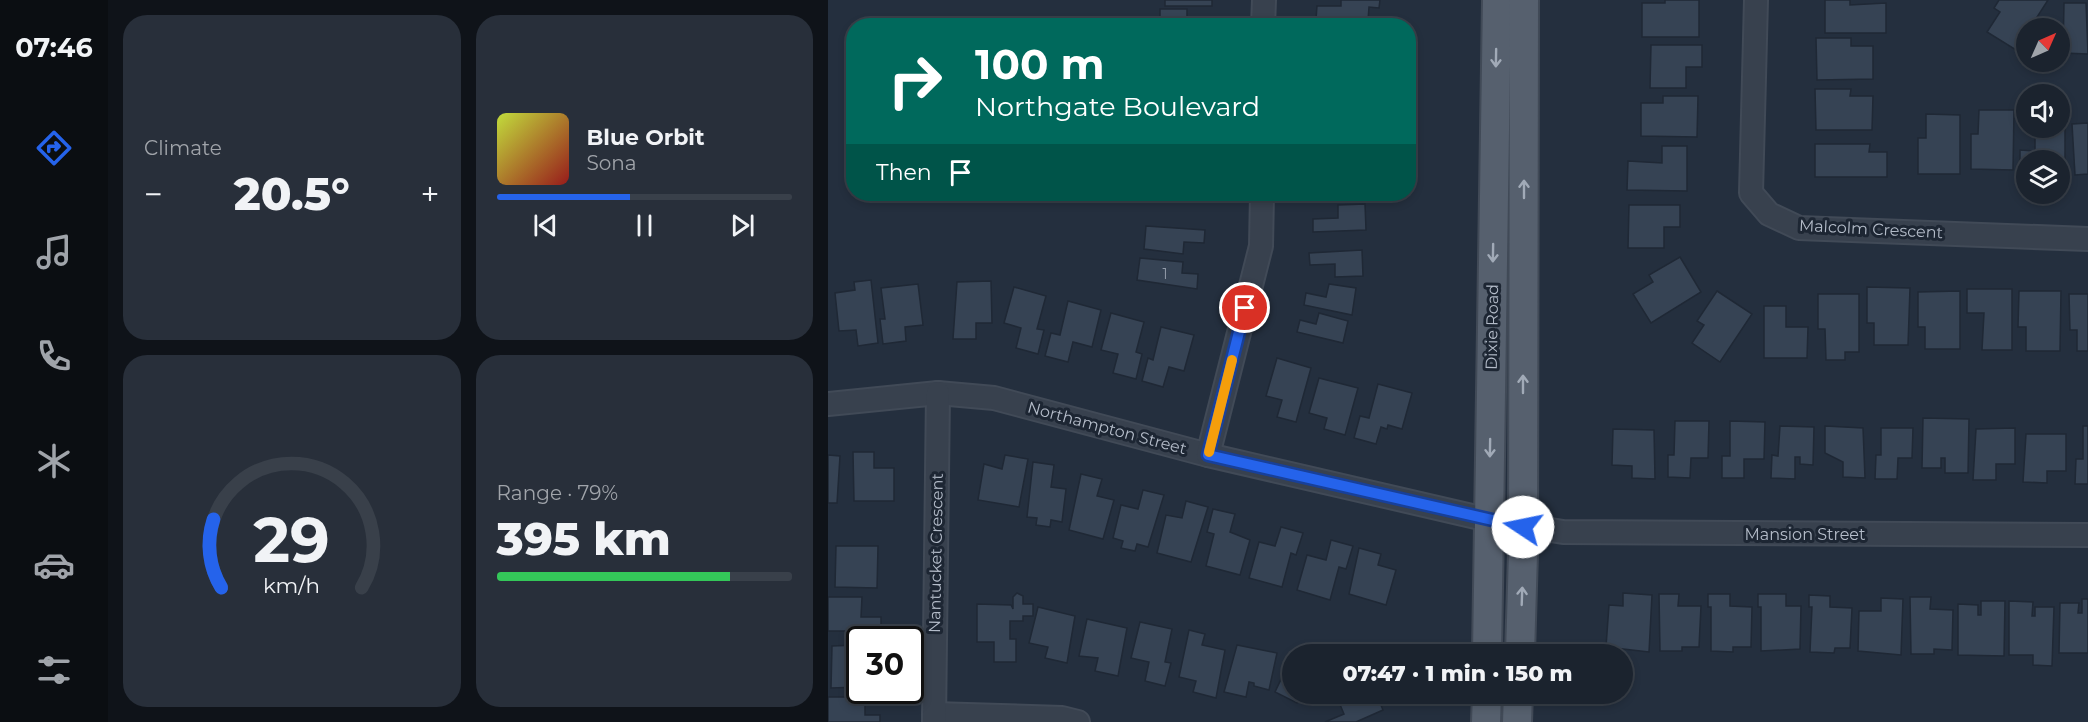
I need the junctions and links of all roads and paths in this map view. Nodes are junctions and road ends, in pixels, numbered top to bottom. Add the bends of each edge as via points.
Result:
1 (1264, 0) edge
2 (1497, 0) edge
3 (1524, 0) edge
4 (1756, 0) edge
5 (1263, 18) edge
6 (1262, 201) edge
7 (2088, 239) edge
8 (938, 393) junction
9 (828, 404) edge
10 (1208, 455) junction
11 (1488, 520) junction
12 (1523, 527) junction
13 (2088, 535) edge
14 (1487, 644) edge
15 (1520, 644) edge
16 (1487, 704) edge
17 (1518, 704) edge
18 (934, 718) edge
19 (1078, 722) edge
20 (1486, 722) edge
21 (1518, 722) edge

1 - 5 street
2 -> 11 main road, Dixie Road
12 -> 3 main road, Dixie Road
4 - 7 street, Malcolm Crescent via 1751,193 1769,214 1799,228
6 - 10 street via 1262,246
8 - 9 street, Northampton Street
8 - 10 street, Northampton Street via 994,398
8 - 18 street, Nantucket Crescent
10 - 11 street, Northampton Street
11 - 12 street, Northampton Street
11 - 14 main road, Dixie Road
12 - 13 street, Mansion Street via 1573,532
15 -> 12 main road, Dixie Road
16 - 20 main road
17 - 21 main road
18 - 19 street, Nantucket Crescent via 1062,718

